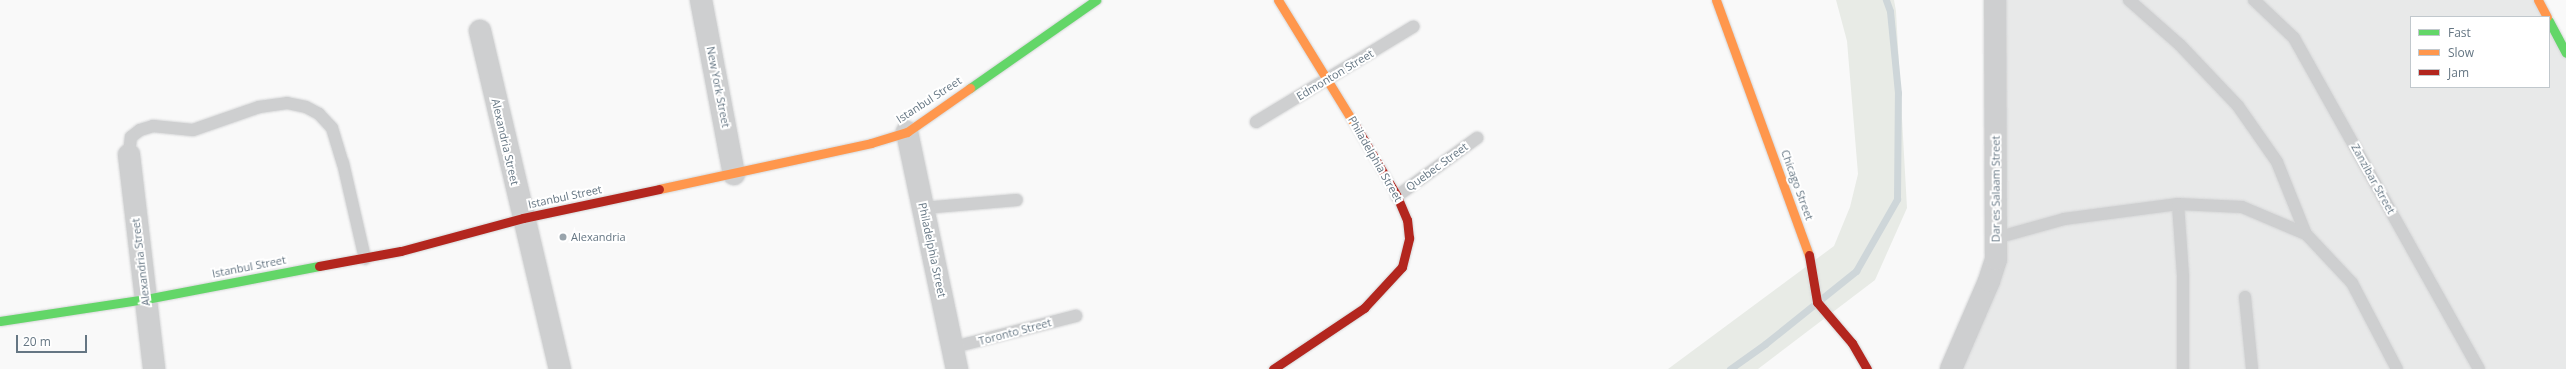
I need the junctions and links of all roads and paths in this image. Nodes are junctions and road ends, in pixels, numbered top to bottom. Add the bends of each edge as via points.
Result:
1 (701, 0) edge
2 (1096, 0) edge
3 (1278, 0) edge
4 (1716, 0) edge
5 (1995, 0) edge
6 (2129, 0) edge
7 (2254, 0) edge
8 (2538, 0) edge
9 (2546, 16) edge
10 (2550, 22) edge
11 (1413, 27) dead end
12 (480, 31) dead end
13 (2566, 53) edge
14 (1328, 79) junction
15 (1256, 122) dead end
16 (907, 132) junction
17 (1478, 138) dead end
18 (129, 155) joint
19 (734, 174) junction
20 (1397, 196) junction
21 (1017, 200) dead end
22 (2178, 204) junction
23 (922, 208) junction
24 (523, 218) junction
25 (2306, 234) junction
26 (1996, 238) junction
27 (365, 258) junction
28 (2245, 297) dead end
29 (146, 299) junction
30 (1076, 316) dead end
31 (0, 321) edge
32 (954, 348) junction
33 (154, 369) edge
34 (560, 369) edge
35 (957, 369) edge
36 (1272, 369) edge
37 (1867, 369) edge
38 (1950, 369) edge
39 (2183, 369) edge
40 (2252, 369) edge
41 (2397, 369) edge
42 (2479, 369) edge

1 - 19 street, New York Street
2 - 16 street, Istanbul Street
3 - 14 street, Philadelphia Street
4 - 37 street, Chicago Street via 1808,250 1817,302 1852,343
5 - 26 street, Dar es Salaam Street
6 - 25 lane via 2180,45 2238,106 2277,162
7 - 42 lane, Zanzibar Street via 2294,38
8 - 9 street
10 - 13 street
11 - 14 lane, Edmonton Street
12 - 24 street, Alexandria Street
14 - 15 lane, Edmonton Street
14 - 20 street, Philadelphia Street
16 - 19 street, Istanbul Street via 871,143
16 - 23 street, Philadelphia Street
17 - 20 lane, Quebec Street
18 - 27 lane via 131,137 140,130 153,126 193,130 259,107 287,103 306,106 319,114 332,128 344,163
18 - 29 street, Alexandria Street
19 - 24 street, Istanbul Street
20 - 36 street, Philadelphia Street via 1407,220 1409,238 1402,267 1364,308
21 - 23 lane
22 - 25 lane via 2242,207
22 - 26 lane via 2064,219
22 - 39 lane
23 - 32 street, Philadelphia Street
24 - 27 street, Istanbul Street via 401,251
24 - 34 street, Alexandria Street
25 - 41 lane via 2352,282
26 - 38 street, Dar es Salaam Street via 1996,259 1989,280
27 - 29 street, Istanbul Street
28 - 40 lane
29 - 31 street, Istanbul Street
29 - 33 street, Alexandria Street
30 - 32 lane, Toronto Street
32 - 35 street, Philadelphia Street

